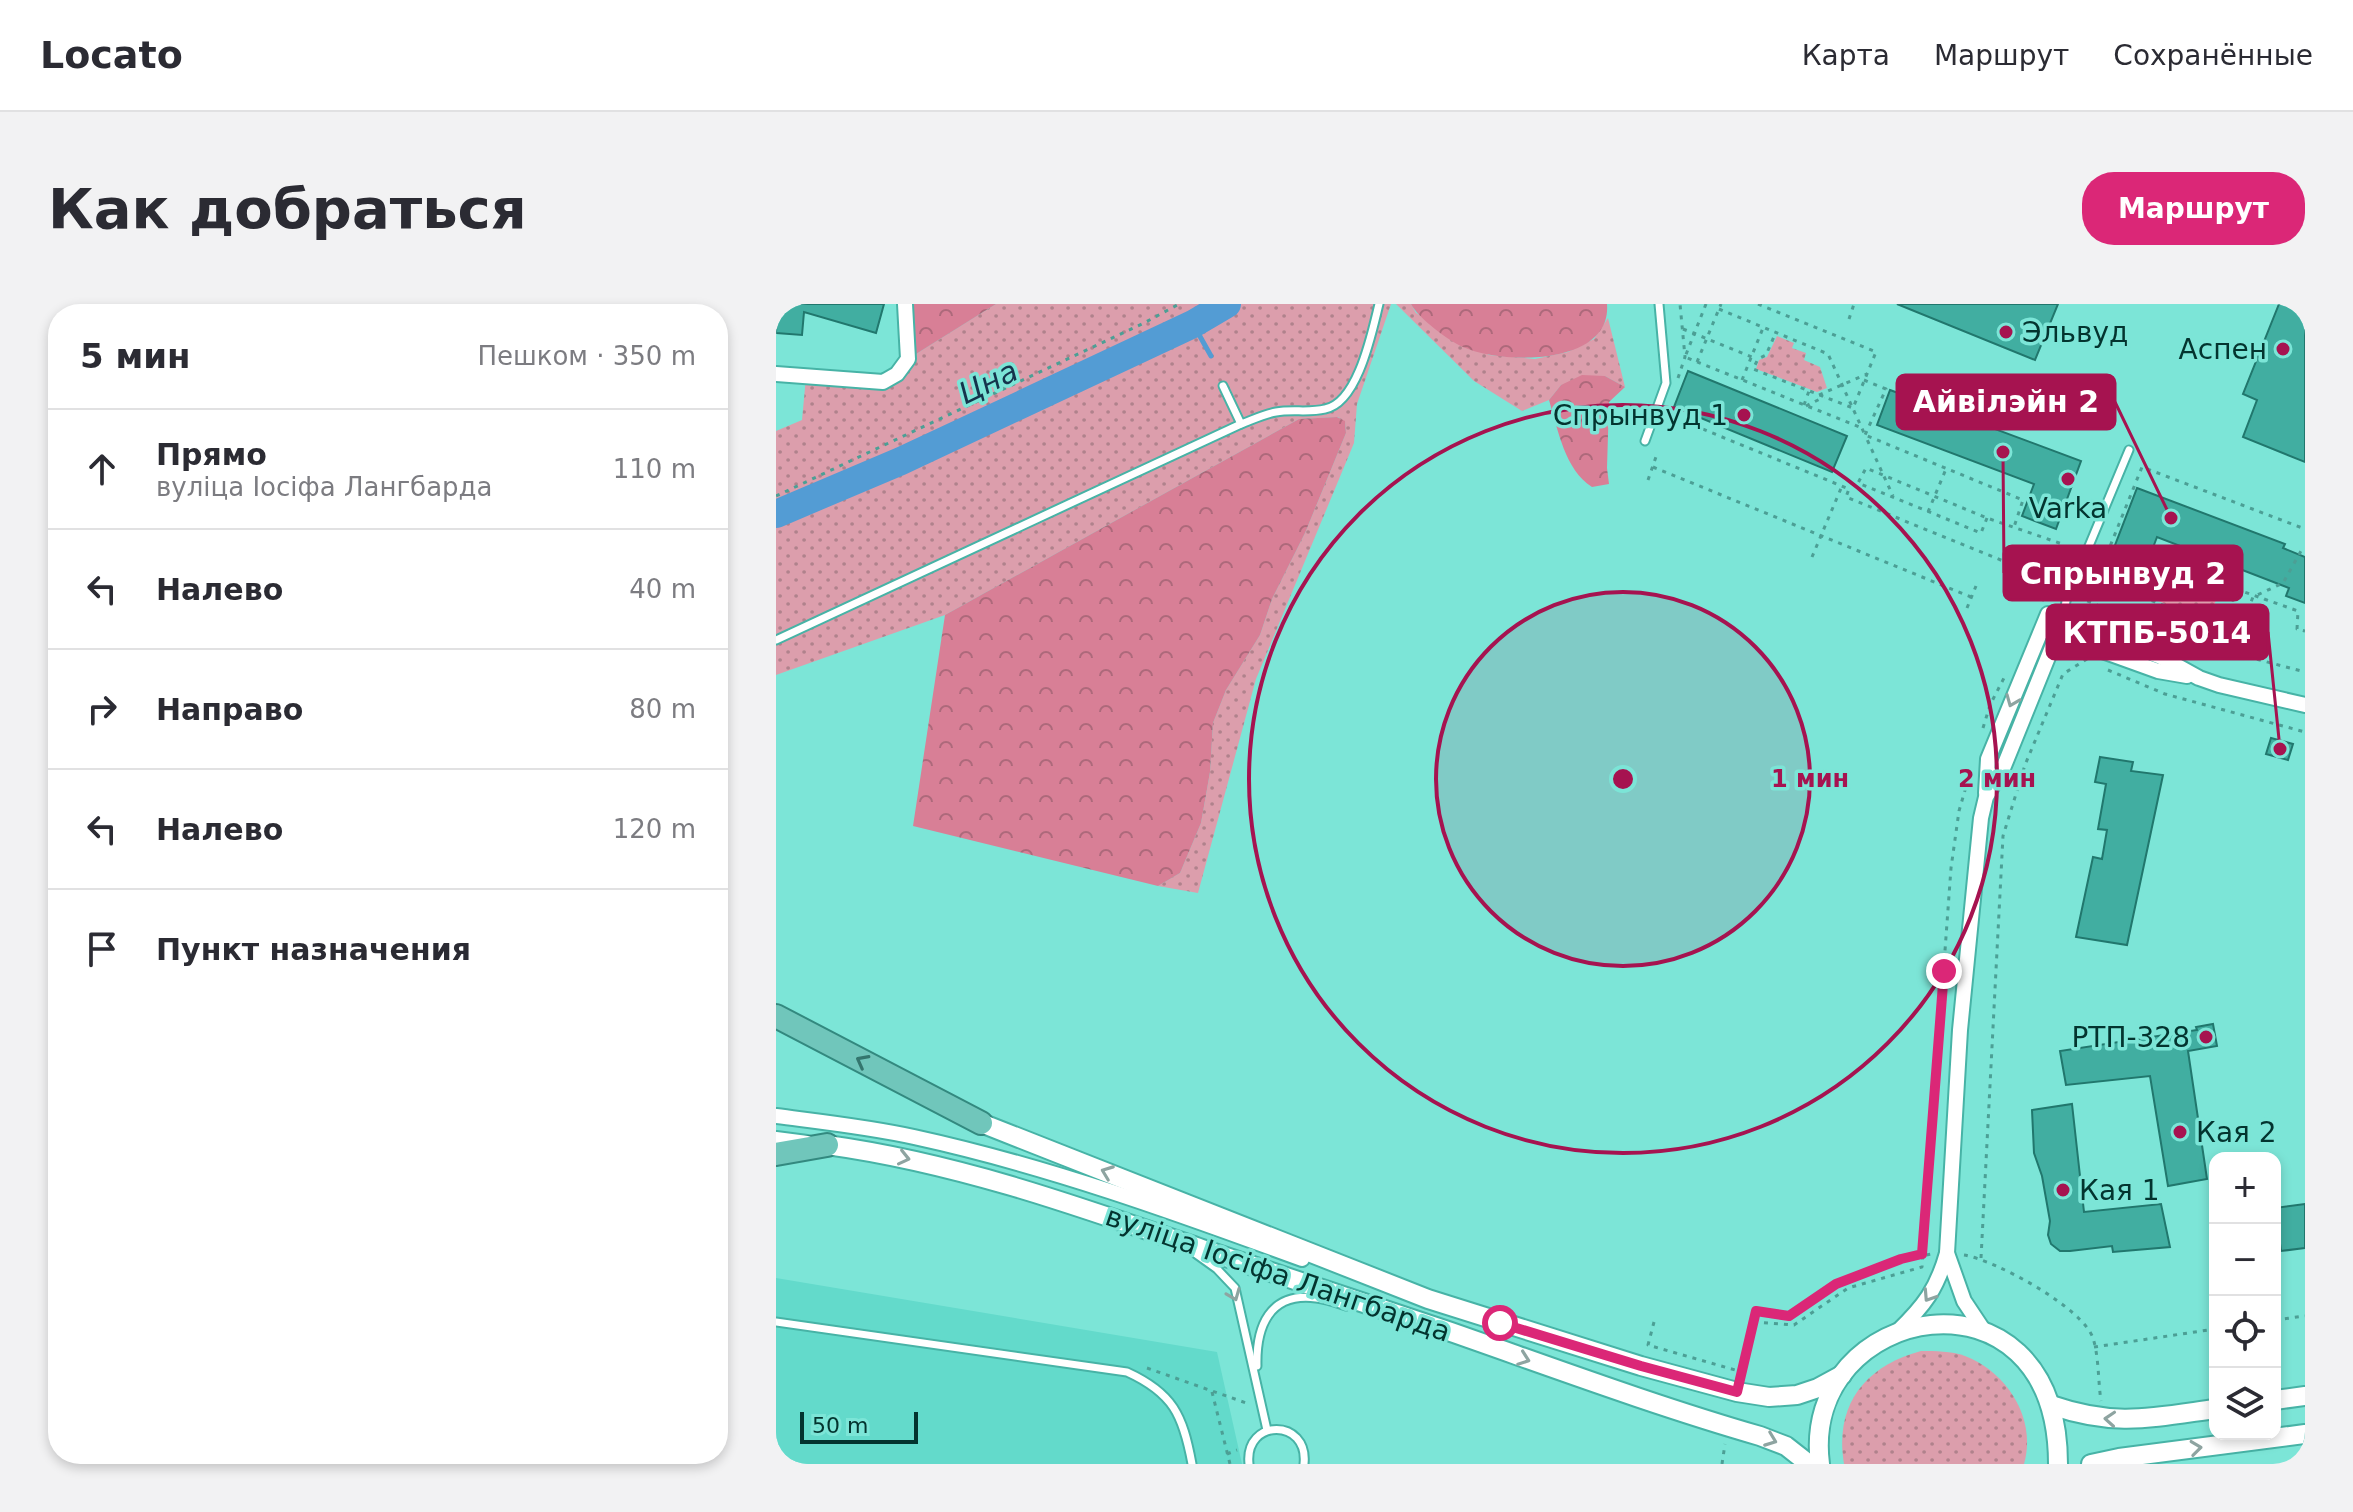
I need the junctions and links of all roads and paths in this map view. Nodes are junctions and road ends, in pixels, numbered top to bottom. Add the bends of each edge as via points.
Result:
1 (905, 304) edge
2 (1179, 304) edge
3 (1379, 304) edge
4 (1659, 304) edge
5 (1680, 304) edge
6 (1706, 304) edge
7 (1758, 304) edge
8 (1854, 304) edge
9 (1720, 306) edge
10 (1849, 319) dead end
11 (1763, 327) junction
12 (1683, 329) junction
13 (1776, 332) junction
14 (1695, 333) junction
15 (1707, 338) junction
16 (1751, 356) junction
17 (1685, 357) junction
18 (1758, 359) junction
19 (1697, 362) junction
20 (776, 374) edge
21 (1867, 374) junction
22 (1742, 380) junction
23 (1864, 380) junction
24 (1843, 385) junction
25 (1223, 386) dead end
26 (1675, 386) dead end
27 (1809, 391) junction
28 (1819, 395) junction
29 (1824, 397) junction
30 (1805, 405) junction
31 (1853, 408) junction
32 (1665, 414) dead end
33 (1241, 424) junction
34 (1862, 428) junction
35 (1865, 435) junction
36 (1645, 441) dead end
37 (2129, 450) dead end
38 (1657, 454) dead end
39 (1653, 467) junction
40 (1946, 469) junction
41 (1884, 475) junction
42 (1648, 480) dead end
43 (1842, 486) junction
44 (776, 496) edge
45 (1935, 496) junction
46 (1893, 497) junction
47 (1928, 512) junction
48 (1987, 518) junction
49 (2014, 527) junction
50 (2305, 529) edge
51 (1821, 536) junction
52 (2305, 550) edge
53 (1812, 557) dead end
54 (2102, 565) junction
55 (2138, 577) junction
56 (2050, 585) dead end
57 (1976, 586) dead end
58 (2237, 591) junction
59 (2046, 594) dead end
60 (1971, 597) junction
61 (2253, 597) junction
62 (2265, 600) junction
63 (2066, 601) junction
64 (2088, 601) dead end
65 (1967, 608) dead end
66 (2056, 617) junction
67 (2042, 629) junction
68 (2220, 629) junction
69 (2305, 631) edge
70 (2056, 635) junction
71 (776, 640) edge
72 (2248, 658) dead end
73 (2086, 661) dead end
74 (2099, 667) dead end
75 (2199, 678) junction
76 (2305, 705) edge
77 (2305, 732) edge
78 (1986, 797) junction
79 (1959, 811) dead end
80 (776, 1016) edge
81 (776, 1116) edge
82 (981, 1123) joint
83 (776, 1139) edge
84 (827, 1145) junction
85 (776, 1154) edge
86 (1127, 1223) junction
87 (1947, 1253) junction
88 (1922, 1254) junction
89 (1981, 1258) junction
90 (1428, 1299) junction
91 (1381, 1310) junction
92 (2305, 1316) edge
93 (2281, 1319) edge
94 (776, 1322) edge
95 (1654, 1322) dead end
96 (1754, 1322) junction
97 (2209, 1330) edge
98 (1984, 1331) junction
99 (1897, 1332) junction
100 (2094, 1347) junction
101 (1742, 1372) junction
102 (1842, 1375) junction
103 (1257, 1381) junction
104 (1212, 1392) dead end
105 (1250, 1392) dead end
106 (1737, 1392) junction
107 (2305, 1396) edge
108 (2281, 1399) edge
109 (2051, 1405) junction
110 (1253, 1406) dead end
111 (2209, 1410) edge
112 (2104, 1420) junction
113 (1729, 1427) junction
114 (1267, 1430) junction
115 (2305, 1434) edge
116 (1241, 1448) dead end
117 (1227, 1454) junction
118 (1192, 1464) edge
119 (1230, 1464) edge
120 (1249, 1464) edge
121 (1304, 1464) edge
122 (1722, 1464) edge
123 (1809, 1464) edge
124 (1820, 1464) edge
125 (2058, 1464) edge
126 (2091, 1464) edge

1 - 20 street via 908,359 883,382
2 - 44 path
3 - 33 lane via 1369,347 1339,404 1274,412
4 - 36 lane via 1666,383
5 - 12 path
6 - 14 path
7 - 21 path via 1876,352
8 - 10 path
9 - 11 path
9 - 15 path
11 - 13 path
11 - 16 path
12 - 14 path
12 - 17 path
13 - 18 path via 1766,355
13 - 24 path via 1828,354
14 - 15 path
14 - 17 path
15 - 16 path
15 - 19 path
16 - 18 path
16 - 22 path
17 - 19 path
17 - 26 path
18 - 27 path via 1753,369
19 - 22 path
21 - 23 path
21 - 24 path
22 - 30 path
23 - 31 path
23 - 35 path via 1886,389
24 - 28 path
24 - 31 path
25 - 33 lane
27 - 28 path
27 - 30 path
28 - 29 path
29 - 30 path
29 - 31 path
30 - 34 path
31 - 34 path
32 - 43 path
33 - 71 lane
34 - 35 path
35 - 40 path
35 - 41 path
37 - 63 lane
38 - 39 path
39 - 42 path
39 - 51 path
40 - 45 path
40 - 49 path via 2023,500
41 - 45 path
41 - 46 path
41 - 46 path via 1866,468 1858,483
43 - 51 path
43 - 59 path via 1849,489 1846,497 2013,565 2008,577
45 - 47 path
45 - 48 path
46 - 47 path
47 - 48 path via 1981,533
48 - 49 path
49 - 56 path via 2065,545
50 - 54 path via 2142,467
51 - 53 path
51 - 60 path
52 - 61 path via 2283,583
54 - 55 path
54 - 64 path
55 - 58 path via 2174,567
55 - 68 path via 2143,597
57 - 60 path
58 - 61 path
58 - 68 path
60 - 65 path
61 - 62 path
61 - 68 path via 2237,636
62 - 69 path via 2298,611 2297,629
62 - 72 path
63 - 66 lane
63 - 66 lane
66 - 67 street
66 - 70 street
66 - 75 street via 2161,657
67 - 70 street
67 -> 78 street via 1988,759
70 - 75 street via 2158,671
70 - 78 street via 2004,766
73 - 89 path via 2063,674 2025,765 2003,836
74 - 77 path via 2165,694
75 - 76 street
78 - 87 street via 1960,1030
79 - 88 path
82 -> 80 highway
81 - 90 street via 913,1137 1025,1165
90 -> 82 main road, вуліца Іосіфа Лангбарда
83 - 84 street
84 - 85 highway
84 -> 86 main road, вуліца Іосіфа Лангбарда via 979,1176
86 - 91 main road, вуліца Іосіфа Лангбарда
86 -> 103 lane via 1156,1241 1195,1254 1235,1288
87 - 88 path
87 - 89 path
87 - 98 street via 1964,1301
87 -> 99 street via 1930,1296
88 - 96 path via 1836,1284 1789,1316 1756,1311
88 - 96 path via 1922,1267 1848,1288 1794,1325
89 - 100 path via 2036,1286 2083,1324
90 - 106 main road, вуліца Іосіфа Лангбарда
91 - 103 lane via 1315,1297 1290,1299 1274,1308 1257,1337
91 -> 113 main road, вуліца Іосіфа Лангбарда
92 - 93 path
94 - 118 lane via 1127,1372 1153,1384 1174,1407
95 - 101 path via 1648,1345
96 - 101 path
97 - 100 path
98 - 99 main road via 1932,1324
98 - 109 main road via 2026,1359
99 - 102 main road via 1867,1350
100 - 112 path
101 - 106 path
102 - 106 main road, вуліца Іосіфа Лангбарда via 1797,1395
102 - 124 main road via 1821,1423
103 - 114 lane
104 - 117 path
105 - 110 path
107 - 108 main road
109 - 112 main road
109 - 125 main road
111 -> 112 main road
113 - 122 path
113 -> 123 main road, вуліца Іосіфа Лангбарда via 1786,1446
114 - 120 lane via 1250,1446
114 - 121 lane via 1281,1429 1298,1439
126 -> 115 main road
116 - 117 path
117 - 119 path

